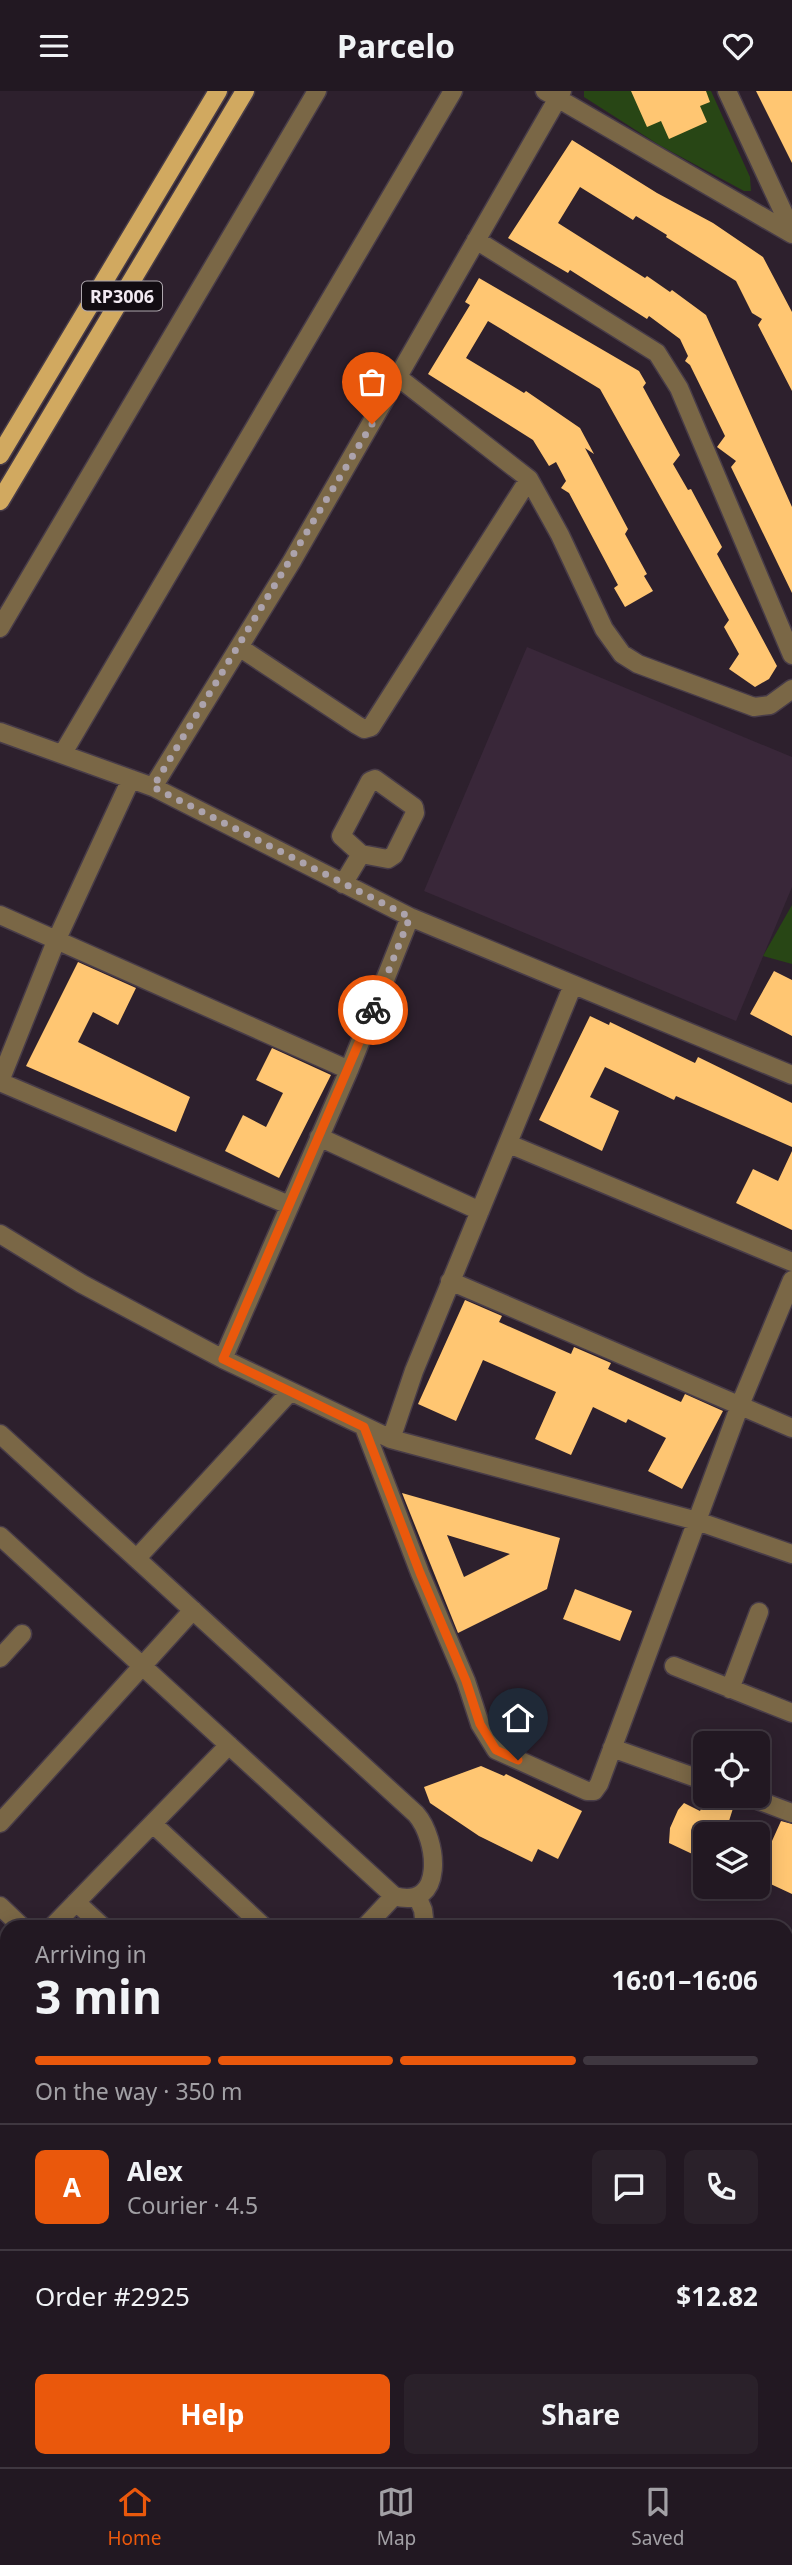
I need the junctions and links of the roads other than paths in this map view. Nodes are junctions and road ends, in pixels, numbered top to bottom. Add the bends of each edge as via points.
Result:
1 (218, 91) edge
2 (245, 91) edge
3 (317, 91) edge
4 (453, 91) edge
5 (727, 91) edge
6 (555, 93) edge
7 (792, 232) edge
8 (476, 240) junction
9 (399, 379) junction
10 (0, 455) edge
11 (529, 479) junction
12 (0, 501) edge
13 (0, 628) edge
14 (239, 647) junction
15 (792, 655) edge
16 (792, 689) edge
17 (2, 738) edge
18 (63, 753) junction
19 (131, 779) junction
20 (153, 787) junction
21 (361, 854) junction
22 (343, 884) junction
23 (0, 915) edge
24 (410, 917) junction
25 (55, 941) junction
26 (573, 985) junction
27 (349, 1070) junction
28 (792, 1075) edge
29 (0, 1081) edge
30 (319, 1137) junction
31 (509, 1144) junction
32 (289, 1205) junction
33 (480, 1211) junction
34 (0, 1234) edge
35 (792, 1262) edge
36 (792, 1280) edge
37 (450, 1281) junction
38 (223, 1359) junction
39 (290, 1392) junction
40 (740, 1405) junction
41 (364, 1427) junction
42 (792, 1428) edge
43 (0, 1434) edge
44 (391, 1439) junction
45 (697, 1521) junction
46 (0, 1536) edge
47 (792, 1554) edge
48 (136, 1558) junction
49 (192, 1609) junction
50 (759, 1612) dead end
51 (22, 1634) dead end
52 (0, 1658) edge
53 (141, 1665) junction
54 (674, 1666) dead end
55 (730, 1689) junction
56 (792, 1713) edge
57 (229, 1745) junction
58 (612, 1748) junction
59 (693, 1777) edge
60 (770, 1805) edge
61 (792, 1813) edge
62 (0, 1823) edge
63 (153, 1824) junction
64 (394, 1896) junction
65 (417, 1896) junction
66 (76, 1902) junction
67 (0, 1906) edge
68 (15, 1920) edge
69 (59, 1920) edge
70 (95, 1920) edge
71 (256, 1920) edge
72 (372, 1920) edge
73 (424, 1920) edge

1 - 10 main road, RP3006
2 - 12 main road, RP3006
3 - 13 street
4 - 18 street
5 - 7 street
6 - 7 street
6 - 8 street
8 - 9 street
8 - 15 street via 657,353 679,389
9 - 11 street
9 - 14 street
11 - 14 street via 371,727 357,726
11 - 16 street via 604,629 622,654 754,707 770,705
14 - 20 street
17 - 18 street
18 - 19 street
19 - 20 street
19 - 25 street
20 - 22 street
21 - 21 street via 383,859 394,855 415,813 411,802 378,780 370,781 341,831 343,839
21 - 22 street
22 - 24 street
23 - 25 street
24 - 26 street
24 - 27 street
25 - 27 street
25 - 29 street
26 - 28 street
26 - 31 street
27 - 30 street
29 - 32 street
30 - 32 street
30 - 33 street
31 - 33 street
31 - 35 street
32 - 38 street
33 - 37 street
34 - 38 street via 82,1284
36 - 40 street
37 - 40 street
37 - 44 street
38 - 39 street
39 - 41 street
39 - 48 street
40 - 42 street
40 - 45 street
41 - 44 street
41 - 58 street via 480,1724 496,1750 587,1791 599,1784
43 - 48 street
44 - 45 street
45 - 47 street
45 - 58 street
46 - 53 street
48 - 49 street
49 - 53 street
49 - 65 street via 424,1823 433,1844 433,1868 425,1890
50 - 55 street
51 - 52 street
53 - 57 street
53 - 62 street
54 - 55 street
55 - 56 street
57 - 63 street
57 - 64 street
58 - 59 street
60 - 61 street
63 - 66 street
63 - 71 street
64 - 65 street
64 - 72 street
65 - 73 street
66 - 69 street
66 - 70 street
67 - 68 street

